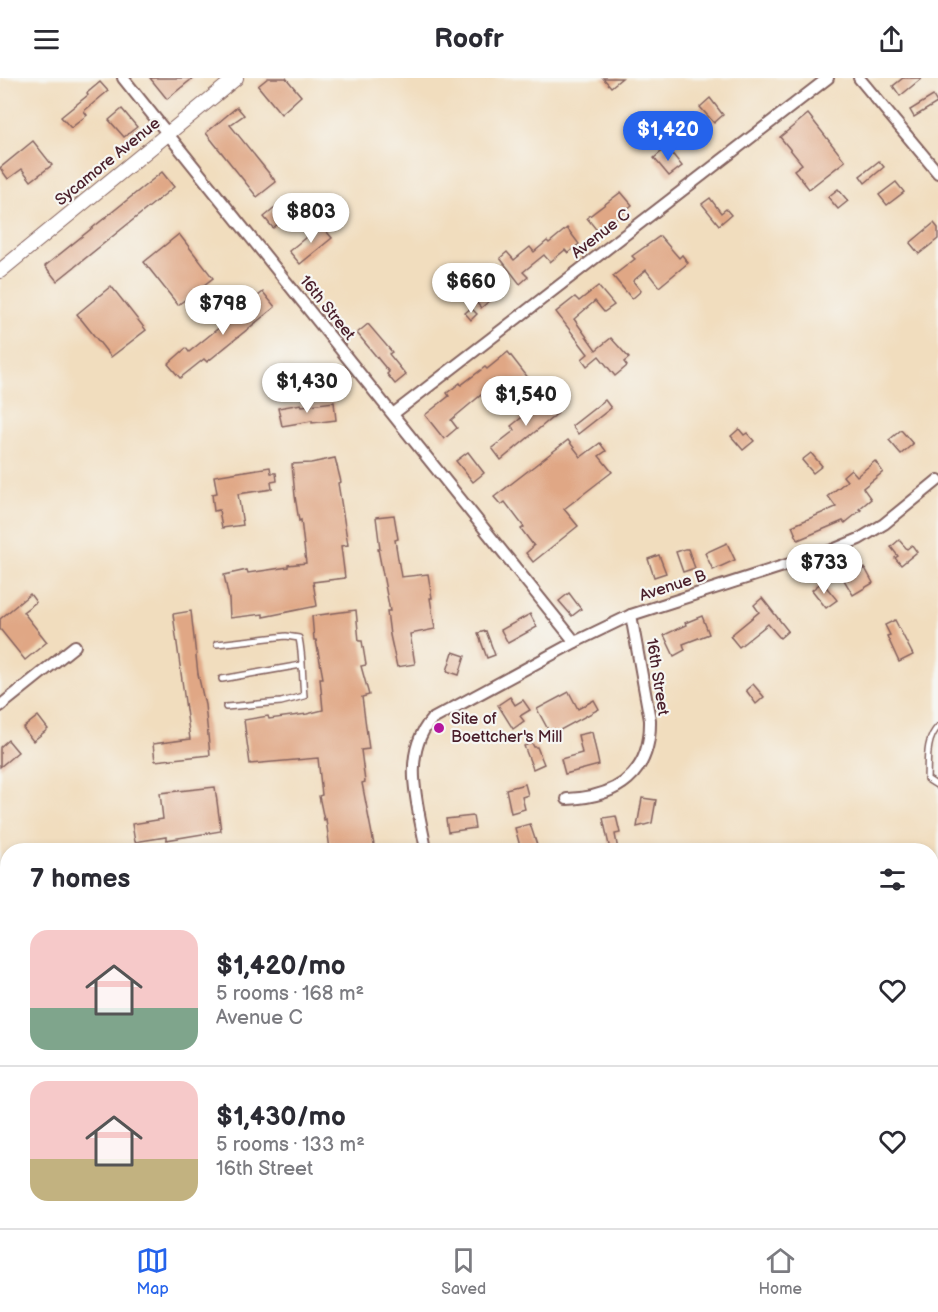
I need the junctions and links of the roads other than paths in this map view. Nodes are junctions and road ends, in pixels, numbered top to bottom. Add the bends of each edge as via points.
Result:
1 (123, 78) edge
2 (236, 78) edge
3 (828, 78) edge
4 (863, 79) edge
5 (167, 135) junction
6 (938, 173) edge
7 (0, 272) edge
8 (393, 414) junction
9 (938, 480) edge
10 (632, 615) junction
11 (575, 642) junction
12 (217, 644) dead end
13 (75, 646) dead end
14 (301, 665) junction
15 (222, 679) dead end
16 (0, 706) edge
17 (226, 707) dead end
18 (938, 727) edge
19 (938, 786) edge
20 (567, 799) dead end
21 (425, 843) edge

1 - 5 street, 16th Street
2 - 5 street, Sycamore Avenue
3 - 8 street, Avenue C
4 - 6 street
5 - 7 street, Sycamore Avenue
5 - 8 street, 16th Street
8 - 11 street, 16th Street
9 - 10 street, Avenue B via 884,524 830,551
10 - 11 street, Avenue B
10 - 20 street, 16th Street via 650,720 647,752 641,765 615,789 599,796
11 - 21 street, Avenue B via 447,710 421,732 413,772
12 - 14 lane via 298,638
13 - 16 street
14 - 15 lane
14 - 17 lane via 304,696
18 - 19 lane via 928,749 927,779

